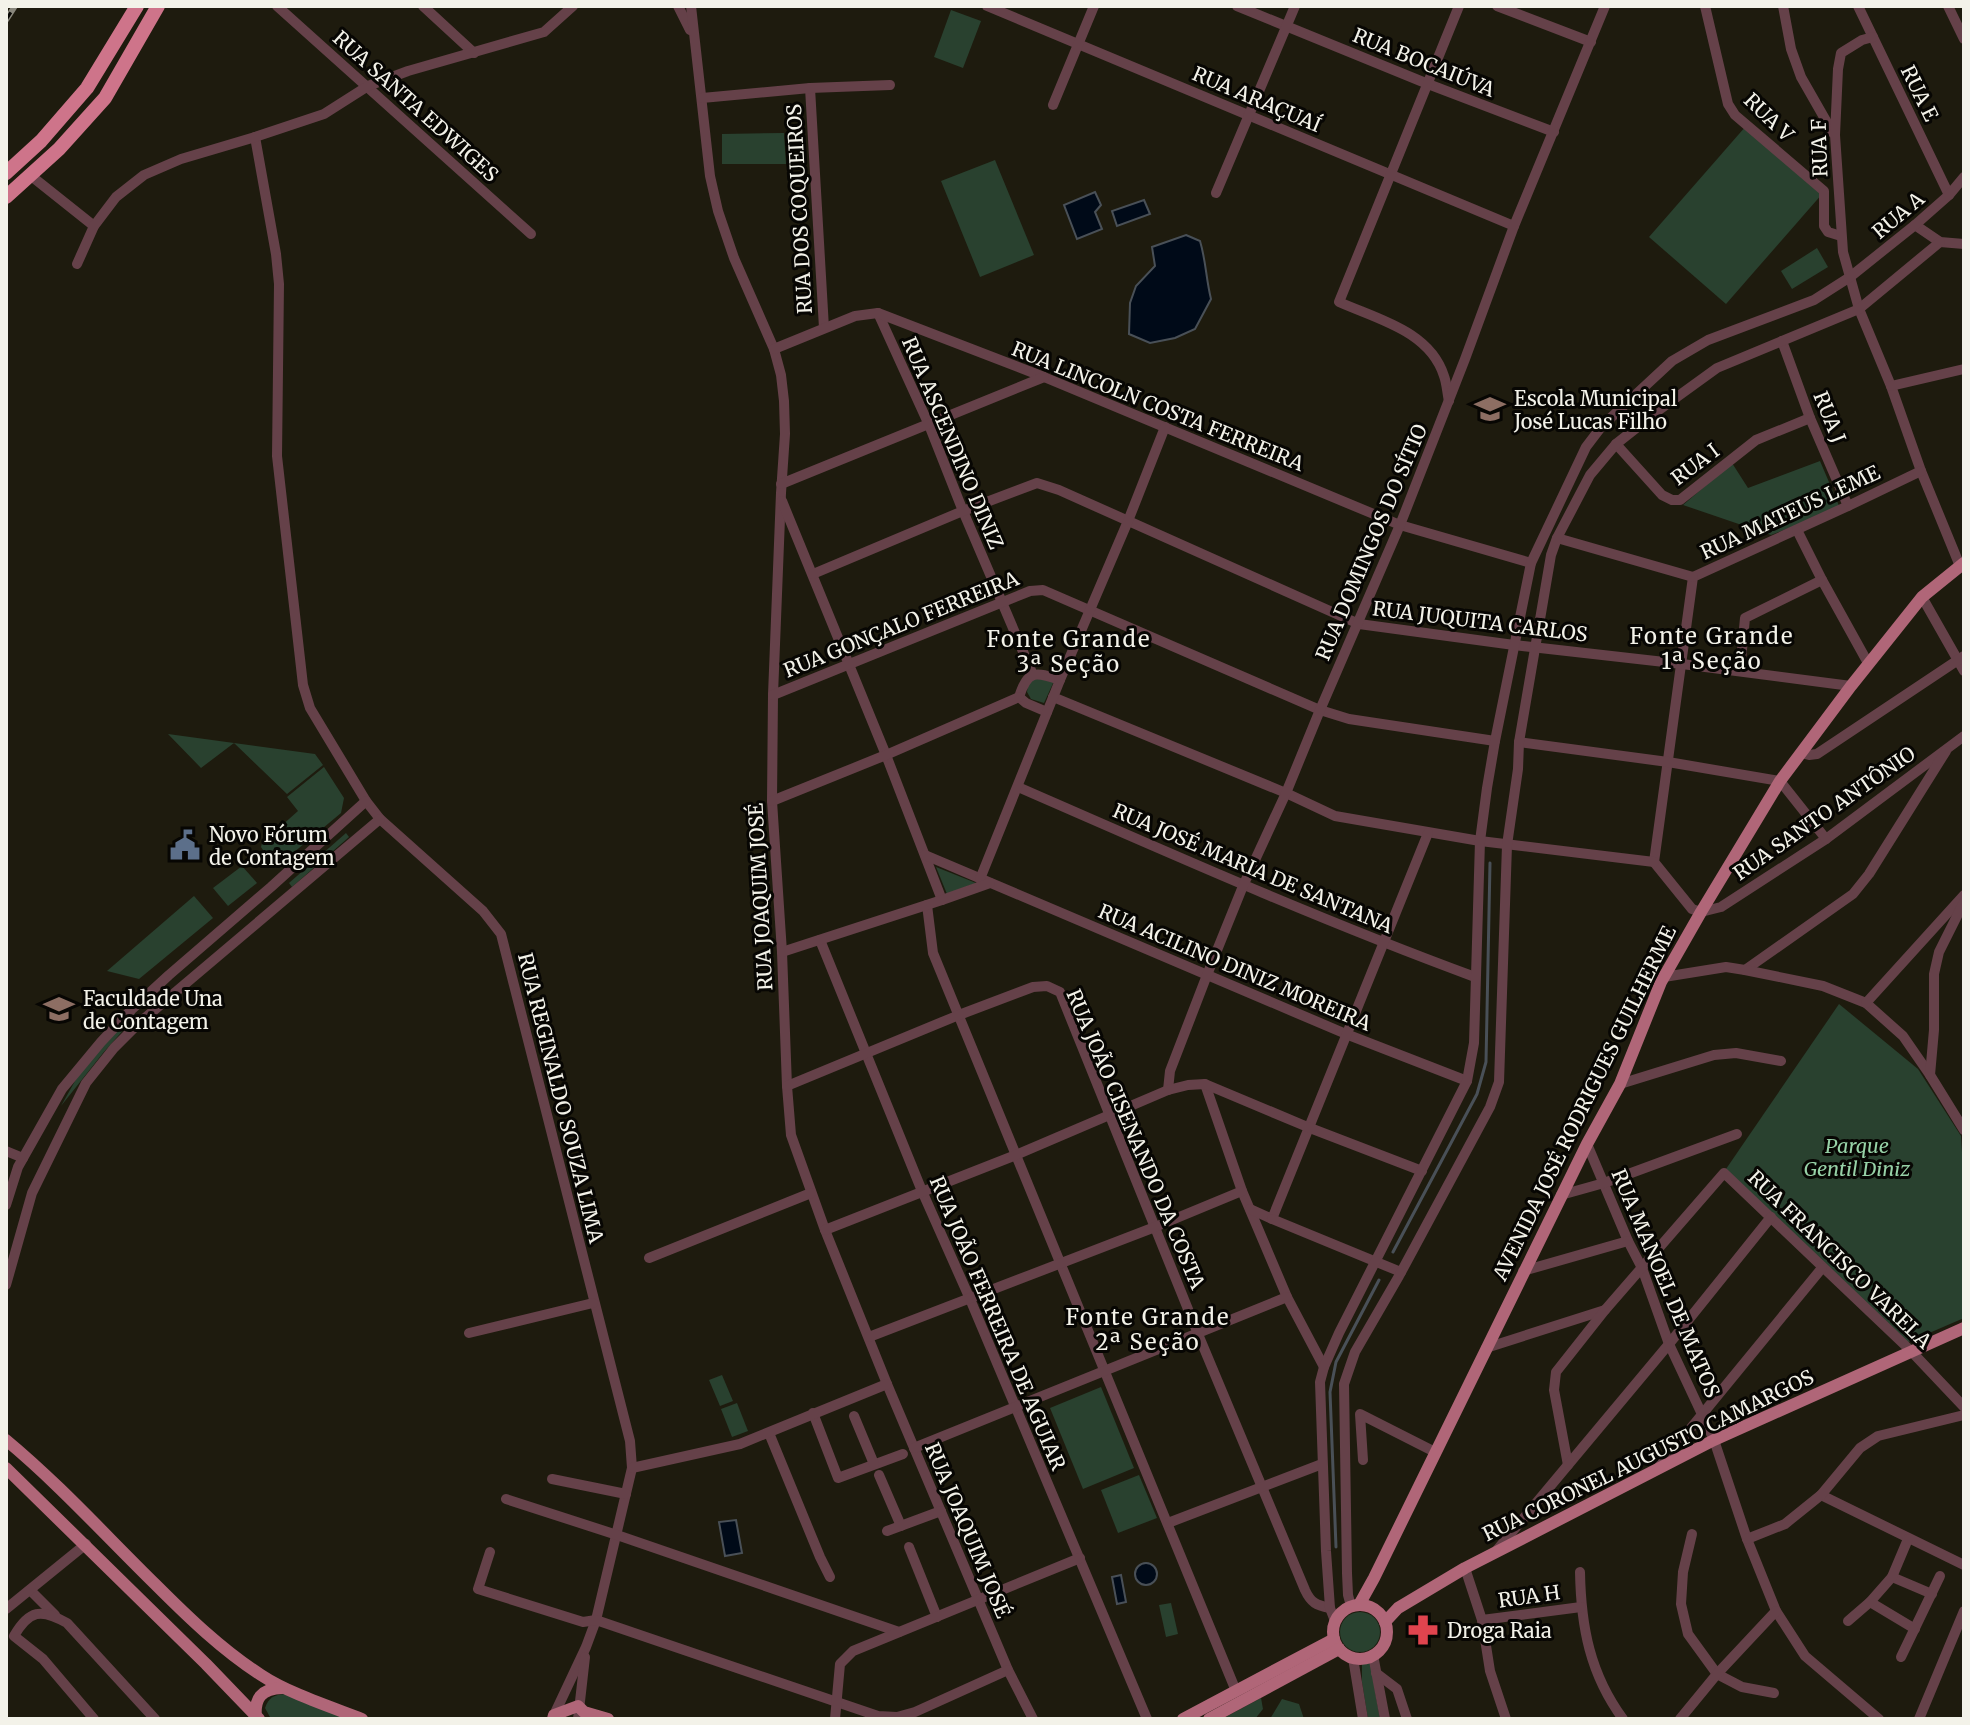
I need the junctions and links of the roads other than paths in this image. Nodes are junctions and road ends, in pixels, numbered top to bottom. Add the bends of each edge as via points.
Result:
1 (137, 6) edge
2 (158, 6) edge
3 (277, 6) edge
4 (423, 6) edge
5 (678, 6) edge
6 (691, 6) edge
7 (987, 6) edge
8 (1094, 6) edge
9 (1237, 6) edge
10 (1295, 6) edge
11 (1459, 6) edge
12 (1497, 6) edge
13 (1605, 6) edge
14 (1705, 6) edge
15 (1783, 6) edge
16 (1858, 6) edge
17 (1948, 6) edge
18 (570, 7) edge
19 (1287, 27) junction
20 (1873, 37) junction
21 (694, 39) junction
22 (1964, 39) edge
23 (1591, 42) junction
24 (1079, 44) junction
25 (474, 53) junction
26 (1428, 84) junction
27 (890, 85) dead end
28 (368, 86) junction
29 (810, 88) junction
30 (702, 98) junction
31 (1053, 105) dead end
32 (1249, 115) junction
33 (1554, 132) junction
34 (1835, 135) junction
35 (255, 137) junction
36 (6, 173) edge
37 (1391, 174) junction
38 (30, 175) junction
39 (1964, 177) edge
40 (1216, 193) dead end
41 (1949, 195) junction
42 (6, 197) edge
43 (1915, 225) junction
44 (94, 226) junction
45 (1514, 226) junction
46 (531, 234) dead end
47 (1841, 236) junction
48 (1940, 242) junction
49 (1964, 244) edge
50 (77, 264) dead end
51 (1850, 277) junction
52 (1859, 309) junction
53 (878, 313) junction
54 (824, 328) junction
55 (1782, 341) junction
56 (774, 349) junction
57 (1964, 369) edge
58 (1044, 377) junction
59 (1891, 386) junction
60 (1449, 401) junction
61 (1810, 418) junction
62 (929, 425) junction
63 (1165, 427) junction
64 (1616, 444) junction
65 (1921, 471) junction
66 (781, 484) junction
67 (781, 498) junction
68 (1848, 506) junction
69 (963, 511) junction
70 (1128, 521) junction
71 (1400, 525) junction
72 (1797, 530) junction
73 (1557, 538) junction
74 (1531, 563) junction
75 (1962, 565) edge
76 (813, 574) junction
77 (1693, 577) junction
78 (1822, 580) junction
79 (1922, 597) junction
80 (1002, 602) junction
81 (1090, 611) junction
82 (1359, 624) junction
83 (1514, 645) junction
84 (1534, 647) junction
85 (1868, 663) junction
86 (1962, 663) edge
87 (1682, 664) junction
88 (848, 665) junction
89 (1740, 671) junction
90 (1033, 675) junction
91 (1060, 680) junction
92 (1851, 686) junction
93 (773, 695) junction
94 (1019, 697) junction
95 (1053, 697) junction
96 (1320, 710) junction
97 (1047, 712) junction
98 (1964, 736) edge
99 (1495, 741) junction
100 (1519, 742) junction
101 (1949, 745) junction
102 (1801, 753) junction
103 (886, 755) junction
104 (1668, 762) junction
105 (1780, 781) junction
106 (1018, 787) junction
107 (1286, 793) junction
108 (366, 801) junction
109 (772, 801) junction
110 (380, 819) junction
111 (1428, 833) junction
112 (1826, 839) junction
113 (1480, 841) junction
114 (1507, 845) junction
115 (925, 855) junction
116 (1654, 862) junction
117 (985, 881) junction
118 (1243, 886) junction
119 (1964, 895) edge
120 (942, 900) junction
121 (1964, 902) edge
122 (927, 905) junction
123 (1701, 912) junction
124 (820, 940) junction
125 (1383, 943) junction
126 (782, 952) junction
127 (1745, 970) junction
128 (1207, 975) junction
129 (1475, 977) junction
130 (1664, 977) junction
131 (1866, 1003) junction
132 (959, 1015) junction
133 (1346, 1034) junction
134 (866, 1054) junction
135 (1781, 1061) dead end
136 (1930, 1075) junction
137 (1467, 1081) junction
138 (1205, 1084) junction
139 (1620, 1084) junction
140 (787, 1086) junction
141 (1168, 1090) junction
142 (1111, 1115) junction
143 (1310, 1128) junction
144 (1964, 1130) edge
145 (1737, 1134) dead end
146 (1587, 1144) junction
147 (6, 1151) edge
148 (1016, 1155) junction
149 (23, 1158) junction
150 (11, 1168) edge
151 (1422, 1171) junction
152 (1604, 1183) junction
153 (922, 1191) junction
154 (1242, 1191) junction
155 (811, 1193) junction
156 (1561, 1195) junction
157 (6, 1205) edge
158 (1250, 1209) junction
159 (1771, 1217) junction
160 (1272, 1219) junction
161 (1155, 1227) junction
162 (825, 1230) junction
163 (1628, 1241) junction
164 (649, 1258) dead end
165 (1059, 1263) junction
166 (1376, 1263) junction
167 (1642, 1268) junction
168 (1822, 1268) junction
169 (1523, 1271) junction
170 (8, 1272) edge
171 (1401, 1272) junction
172 (6, 1285) edge
173 (1287, 1297) junction
174 (970, 1299) junction
175 (593, 1303) junction
176 (1605, 1310) junction
177 (1964, 1328) edge
178 (469, 1333) dead end
179 (1198, 1334) junction
180 (869, 1337) junction
181 (1669, 1344) junction
182 (1486, 1348) junction
183 (1911, 1351) junction
184 (1324, 1367) junction
185 (1105, 1371) junction
186 (887, 1384) junction
187 (1964, 1407) edge
188 (1015, 1408) junction
189 (813, 1413) junction
190 (1703, 1415) junction
191 (1964, 1415) edge
192 (854, 1416) dead end
193 (769, 1433) junction
194 (6, 1440) edge
195 (1714, 1440) junction
196 (914, 1448) junction
197 (1435, 1452) junction
198 (903, 1454) dead end
199 (1363, 1460) dead end
200 (1322, 1464) junction
201 (1568, 1465) junction
202 (6, 1468) edge
203 (632, 1468) junction
204 (1658, 1469) junction
205 (877, 1470) junction
206 (552, 1479) dead end
207 (1261, 1488) junction
208 (626, 1494) junction
209 (1821, 1495) junction
210 (506, 1499) dead end
211 (941, 1511) junction
212 (1168, 1523) junction
213 (901, 1526) junction
214 (887, 1531) dead end
215 (1692, 1534) dead end
216 (617, 1535) junction
217 (1747, 1539) junction
218 (1908, 1539) junction
219 (86, 1544) junction
220 (909, 1547) dead end
221 (1496, 1551) junction
222 (490, 1552) dead end
223 (1080, 1558) junction
224 (1964, 1565) edge
225 (1465, 1568) junction
226 (1580, 1572) dead end
227 (1940, 1576) dead end
228 (830, 1577) dead end
229 (1892, 1577) junction
230 (1374, 1578) junction
231 (30, 1590) junction
232 (1932, 1594) junction
233 (979, 1601) junction
234 (1870, 1602) junction
235 (1355, 1606) junction
236 (1581, 1607) junction
237 (6, 1609) edge
238 (1776, 1611) junction
239 (1964, 1611) edge
240 (1332, 1614) junction
241 (1379, 1614) junction
242 (56, 1616) junction
243 (937, 1617) junction
244 (596, 1620) junction
245 (1482, 1620) junction
246 (1848, 1621) dead end
247 (1915, 1629) junction
248 (899, 1632) junction
249 (1336, 1644) junction
250 (586, 1647) junction
251 (1373, 1655) junction
252 (1901, 1657) dead end
253 (1353, 1658) junction
254 (1008, 1670) junction
255 (1376, 1672) junction
256 (1717, 1674) junction
257 (285, 1688) junction
258 (1236, 1691) junction
259 (1774, 1693) dead end
260 (835, 1702) junction
261 (578, 1712) edge
262 (257, 1718) edge
263 (556, 1718) edge
264 (94, 1719) edge
265 (155, 1719) edge
266 (360, 1719) edge
267 (571, 1719) edge
268 (608, 1719) edge
269 (835, 1719) edge
270 (1033, 1719) edge
271 (1147, 1719) edge
272 (1183, 1719) edge
273 (1209, 1719) edge
274 (1363, 1719) edge
275 (1385, 1719) edge
276 (1407, 1719) edge
277 (1506, 1719) edge
278 (1623, 1719) edge
279 (1680, 1719) edge
280 (1879, 1719) edge
281 (1919, 1719) edge

1 - 36 highway via 87,88
2 - 38 highway via 105,98
3 - 28 street, RUA SANTA EDWIGES
4 - 25 street
5 - 21 street, RUA JOAQUIM JOSÉ
6 - 21 street, RUA JOAQUIM JOSÉ
7 - 24 street, RUA ARAÇUAÍ
8 - 24 street
9 - 19 street, RUA BOCAIÚVA
10 - 19 street
11 - 26 street
12 - 23 street
13 - 23 street, RUA DOMINGOS DO SÍTIO
14 - 47 street, RUA V via 1728,104 1824,191 1824,226
15 - 34 street via 1801,77
16 - 20 street, RUA E
17 - 22 street
18 - 25 street via 544,32
19 - 26 street, RUA BOCAIÚVA
19 - 32 street
20 - 34 street, RUA F via 1841,53
20 - 41 street, RUA E
21 - 30 street, RUA JOAQUIM JOSÉ
23 - 33 street, RUA DOMINGOS DO SÍTIO
24 - 31 street
24 - 32 street, RUA ARAÇUAÍ
25 - 28 street
26 - 33 street, RUA BOCAIÚVA
26 - 37 street
27 - 29 street
28 - 35 street via 324,114
28 - 46 street, RUA SANTA EDWIGES
29 - 30 street
29 - 54 street, RUA DOS COQUEIROS
30 - 56 street, RUA JOAQUIM JOSÉ via 718,211
32 - 37 street, RUA ARAÇUAÍ
32 - 40 street
33 - 45 street, RUA DOMINGOS DO SÍTIO
34 - 47 street, RUA F
35 - 44 street via 144,175 116,197
35 - 108 street, RUA REGINALDO SOUZA LIMA via 279,284 277,456 303,685 310,708
37 - 45 street, RUA ARAÇUAÍ
37 - 60 street via 1339,302 1425,345 1444,376
38 - 42 highway
38 - 44 street
39 - 41 street, RUA A
41 - 43 street, RUA A
43 - 48 street
43 - 51 street, RUA A
44 - 50 street
45 - 60 street, RUA DOMINGOS DO SÍTIO
47 - 51 street, RUA F
48 - 49 street
48 - 52 street
51 - 52 street, RUA F
51 - 74 street, RUA A via 1814,300 1708,340 1672,361 1586,447
52 - 55 street
52 - 59 street, RUA F
53 - 54 street
53 - 58 street, RUA LINCOLN COSTA FERREIRA
53 - 62 street, RUA ASCENDINO DINIZ
54 - 56 street
55 - 61 street, RUA J
55 - 64 street via 1717,368
56 - 66 street, RUA JOAQUIM JOSÉ via 784,401
57 - 59 street
58 - 62 street
58 - 63 street, RUA LINCOLN COSTA FERREIRA
59 - 65 street, RUA F
60 - 71 street, RUA DOMINGOS DO SÍTIO
61 - 64 street, RUA I via 1756,440 1680,500 1662,495
61 - 68 street, RUA J
62 - 66 street
62 - 69 street, RUA ASCENDINO DINIZ
63 - 70 street
63 - 71 street, RUA LINCOLN COSTA FERREIRA
64 - 73 street via 1590,475
65 - 68 street, RUA MATEUS LEME
65 - 75 street, RUA F
66 - 67 street, RUA JOAQUIM JOSÉ
67 - 76 street
67 - 93 street, RUA JOAQUIM JOSÉ
68 - 72 street, RUA MATEUS LEME
69 - 70 street, RUA JUQUITA CARLOS via 1037,483
69 - 76 street
69 - 80 street, RUA ASCENDINO DINIZ
70 - 81 street
70 - 82 street, RUA JUQUITA CARLOS
71 - 74 street, RUA LINCOLN COSTA FERREIRA
71 - 82 street, RUA DOMINGOS DO SÍTIO
72 - 77 street, RUA MATEUS LEME
72 - 78 street
73 - 77 street
73 - 84 street
74 - 83 street, RUA A
75 - 79 main road, AVENIDA JOSÉ RODRIGUES GUILHERME
76 - 88 street
77 - 87 street, RUA MATEUS LEME
78 - 85 street
78 - 89 street via 1745,618
79 - 85 main road, AVENIDA JOSÉ RODRIGUES GUILHERME
79 - 86 street
80 - 81 street, RUA GONÇALO FERREIRA via 1043,590
80 - 88 street, RUA GONÇALO FERREIRA
80 - 90 street, RUA ASCENDINO DINIZ
81 - 91 street
81 - 96 street, RUA GONÇALO FERREIRA
82 - 83 street, RUA JUQUITA CARLOS
82 - 96 street, RUA DOMINGOS DO SÍTIO
83 - 84 street, RUA JUQUITA CARLOS
83 - 99 street, RUA A
84 - 87 street, RUA JUQUITA CARLOS
84 - 100 street
85 - 92 main road, AVENIDA JOSÉ RODRIGUES GUILHERME
86 - 102 street via 1817,754
87 - 89 street, RUA JUQUITA CARLOS
87 - 104 street, RUA MATEUS LEME
88 - 93 street, RUA GONÇALO FERREIRA
88 - 103 street
89 - 92 street, RUA JUQUITA CARLOS
90 - 91 street
90 - 94 street
91 - 95 street
92 - 102 main road, AVENIDA JOSÉ RODRIGUES GUILHERME
93 - 109 street, RUA JOAQUIM JOSÉ
94 - 97 street
94 - 103 street
95 - 97 street
95 - 107 street
96 - 99 street, RUA GONÇALO FERREIRA
96 - 107 street, RUA DOMINGOS DO SÍTIO
97 - 106 street
98 - 101 street, RUA SANTO ANTÔNIO
99 - 113 street, RUA A
100 - 104 street
100 - 114 street
101 - 112 street, RUA SANTO ANTÔNIO
101 - 127 street via 1853,894
102 - 105 main road, AVENIDA JOSÉ RODRIGUES GUILHERME
103 - 109 street
103 - 115 street
104 - 105 street
104 - 116 street, RUA MATEUS LEME
105 - 112 street
105 - 123 main road, AVENIDA JOSÉ RODRIGUES GUILHERME
106 - 117 street
106 - 118 street, RUA JOSÉ MARIA DE SANTANA
107 - 111 street via 1335,816
107 - 118 street, RUA DOMINGOS DO SÍTIO
108 - 110 street, RUA REGINALDO SOUZA LIMA
108 - 149 street via 132,1009 70,1078
109 - 126 street, RUA JOAQUIM JOSÉ
110 - 170 street via 114,1048 86,1083 38,1177
110 - 175 street, RUA REGINALDO SOUZA LIMA via 483,911 501,934
111 - 113 street
111 - 125 street
112 - 123 street, RUA SANTO ANTÔNIO via 1721,907
113 - 114 street
113 - 129 street, RUA A
114 - 116 street
114 - 171 street via 1499,1082
115 - 117 street, RUA ACILINO DINIZ MOREIRA
115 - 120 street
116 - 123 street via 1692,909
117 - 120 street
117 - 128 street, RUA ACILINO DINIZ MOREIRA
118 - 125 street, RUA JOSÉ MARIA DE SANTANA
118 - 128 street, RUA DOMINGOS DO SÍTIO
119 - 131 street
120 - 122 street
121 - 136 street via 1934,974
122 - 124 street
122 - 132 street via 933,953
123 - 130 main road, AVENIDA JOSÉ RODRIGUES GUILHERME
124 - 126 street
124 - 134 street, RUA JOÃO FERREIRA DE AGUIAR
125 - 129 street, RUA JOSÉ MARIA DE SANTANA
125 - 133 street
126 - 140 street, RUA JOAQUIM JOSÉ
127 - 130 street via 1726,967
127 - 131 street via 1823,986
128 - 133 street, RUA ACILINO DINIZ MOREIRA
128 - 141 street, RUA DOMINGOS DO SÍTIO via 1170,1071
129 - 137 street, RUA A via 1474,1043
130 - 139 main road, AVENIDA JOSÉ RODRIGUES GUILHERME
131 - 136 street via 1903,1036
132 - 134 street
132 - 142 street, RUA JOÃO CISENANDO DA COSTA via 1033,987 1060,992
132 - 148 street
133 - 137 street, RUA ACILINO DINIZ MOREIRA
133 - 143 street
134 - 140 street
134 - 153 street, RUA JOÃO FERREIRA DE AGUIAR
135 - 139 street via 1714,1055
136 - 144 street
137 - 151 street, RUA A
138 - 141 street
138 - 143 street
138 - 154 street
139 - 146 main road, AVENIDA JOSÉ RODRIGUES GUILHERME
140 - 155 street, RUA JOAQUIM JOSÉ via 791,1135
141 - 142 street
142 - 148 street
142 - 161 street, RUA JOÃO CISENANDO DA COSTA
143 - 151 street
143 - 160 street
145 - 152 street
146 - 152 street, RUA MANOEL DE MATOS
146 - 156 main road, AVENIDA JOSÉ RODRIGUES GUILHERME
147 - 149 street
148 - 153 street
148 - 165 street
149 - 150 street
150 - 157 street
151 - 166 street, RUA A
152 - 156 street
152 - 163 street, RUA MANOEL DE MATOS
153 - 162 street
153 - 174 street, RUA JOÃO FERREIRA DE AGUIAR
154 - 158 street
154 - 161 street
155 - 162 street, RUA JOAQUIM JOSÉ
155 - 164 street
156 - 169 main road, AVENIDA JOSÉ RODRIGUES GUILHERME
158 - 160 street
158 - 173 street
159 - 167 street, RUA FRANCISCO VARELA via 1724,1173
159 - 168 street, RUA FRANCISCO VARELA
159 - 181 street
160 - 166 street
161 - 165 street
161 - 179 street, RUA JOÃO CISENANDO DA COSTA
162 - 180 street, RUA JOAQUIM JOSÉ
163 - 167 street, RUA MANOEL DE MATOS
163 - 169 street
165 - 174 street
165 - 185 street
166 - 171 street
166 - 184 street, RUA A
167 - 176 street
167 - 181 street, RUA MANOEL DE MATOS
168 - 183 street, RUA FRANCISCO VARELA
168 - 190 street
169 - 182 main road, AVENIDA JOSÉ RODRIGUES GUILHERME
170 - 172 street
171 - 235 street via 1355,1352 1344,1384 1348,1595
173 - 179 street
173 - 184 street
174 - 180 street
174 - 188 street, RUA JOÃO FERREIRA DE AGUIAR
175 - 178 street
175 - 203 street, RUA REGINALDO SOUZA LIMA via 630,1441
176 - 182 street
176 - 201 street via 1556,1372 1554,1390
177 - 183 main road, RUA CORONEL AUGUSTO CAMARGOS
179 - 185 street
179 - 207 street, RUA JOÃO CISENANDO DA COSTA
180 - 186 street, RUA JOAQUIM JOSÉ
181 - 190 street, RUA MANOEL DE MATOS
181 - 201 street
182 - 197 main road, AVENIDA JOSÉ RODRIGUES GUILHERME
183 - 187 street, RUA FRANCISCO VARELA
183 - 195 main road, RUA CORONEL AUGUSTO CAMARGOS
184 - 200 street
185 - 188 street
185 - 212 street
186 - 189 street
186 - 196 street, RUA JOAQUIM JOSÉ
188 - 196 street
188 - 223 street, RUA JOÃO FERREIRA DE AGUIAR
189 - 193 street
189 - 205 street via 838,1478
190 - 195 street, RUA MANOEL DE MATOS
190 - 204 street
191 - 209 street via 1878,1436 1860,1448
192 - 205 street
193 - 203 street
193 - 228 street
194 - 257 main road via 193,1621
195 - 204 main road, RUA CORONEL AUGUSTO CAMARGOS
195 - 217 street, RUA MANOEL DE MATOS
196 - 211 street, RUA JOAQUIM JOSÉ
197 - 199 street via 1360,1414
197 - 230 main road, AVENIDA JOSÉ RODRIGUES GUILHERME
198 - 205 street
200 - 207 street
200 - 240 street
201 - 221 street
202 - 219 main road
203 - 208 street
204 - 221 main road, RUA CORONEL AUGUSTO CAMARGOS
205 - 213 street
206 - 208 street
207 - 212 street
207 - 240 street, RUA JOÃO CISENANDO DA COSTA via 1310,1602
208 - 216 street
209 - 217 street via 1785,1524
209 - 218 street
210 - 216 street
211 - 213 street
211 - 233 street, RUA JOAQUIM JOSÉ
212 - 258 street
213 - 214 street
215 - 256 street via 1681,1604 1688,1634
216 - 244 street
216 - 248 street
217 - 238 street, RUA MANOEL DE MATOS
218 - 224 street
218 - 229 street
219 - 231 street
219 - 262 main road
220 - 243 street
221 - 225 main road, RUA CORONEL AUGUSTO CAMARGOS
222 - 244 street via 478,1589 583,1622
223 - 233 street
223 - 271 street, RUA JOÃO FERREIRA DE AGUIAR
225 - 241 main road, RUA CORONEL AUGUSTO CAMARGOS
225 - 245 street
226 - 236 street
227 - 232 street
229 - 232 street
229 - 234 street
230 - 235 main road, AVENIDA JOSÉ RODRIGUES GUILHERME
230 - 241 main road, AVENIDA JOSÉ RODRIGUES GUILHERME
231 - 237 street
231 - 242 street
232 - 247 street
233 - 243 street
233 - 254 street, RUA JOAQUIM JOSÉ
234 - 246 street
234 - 247 street
235 - 240 main road
235 - 241 main road
236 - 245 street, RUA H
236 - 278 street via 1595,1669
238 - 256 street
238 - 280 street, RUA MANOEL DE MATOS via 1805,1656
239 - 281 street
240 - 249 main road
241 - 251 main road via 1386,1635
242 - 264 street via 38,1613 24,1619 14,1636 43,1659
242 - 265 street
243 - 248 street
244 - 250 street
244 - 260 street
245 - 277 street via 1490,1671
247 - 252 street
248 - 260 street via 853,1651 840,1664
249 - 253 main road
249 - 258 main road
249 - 273 main road
250 - 261 street
250 - 263 street
251 - 253 main road
251 - 255 street
253 - 274 street
254 - 260 street via 897,1717
254 - 270 street, RUA JOAQUIM JOSÉ
255 - 275 street
255 - 276 street via 1397,1689
256 - 259 street via 1742,1687
256 - 279 street
257 - 262 main road via 263,1693 256,1702
257 - 266 main road
258 - 272 main road
260 - 269 street
261 - 263 main road
261 - 268 main road
263 - 267 main road

